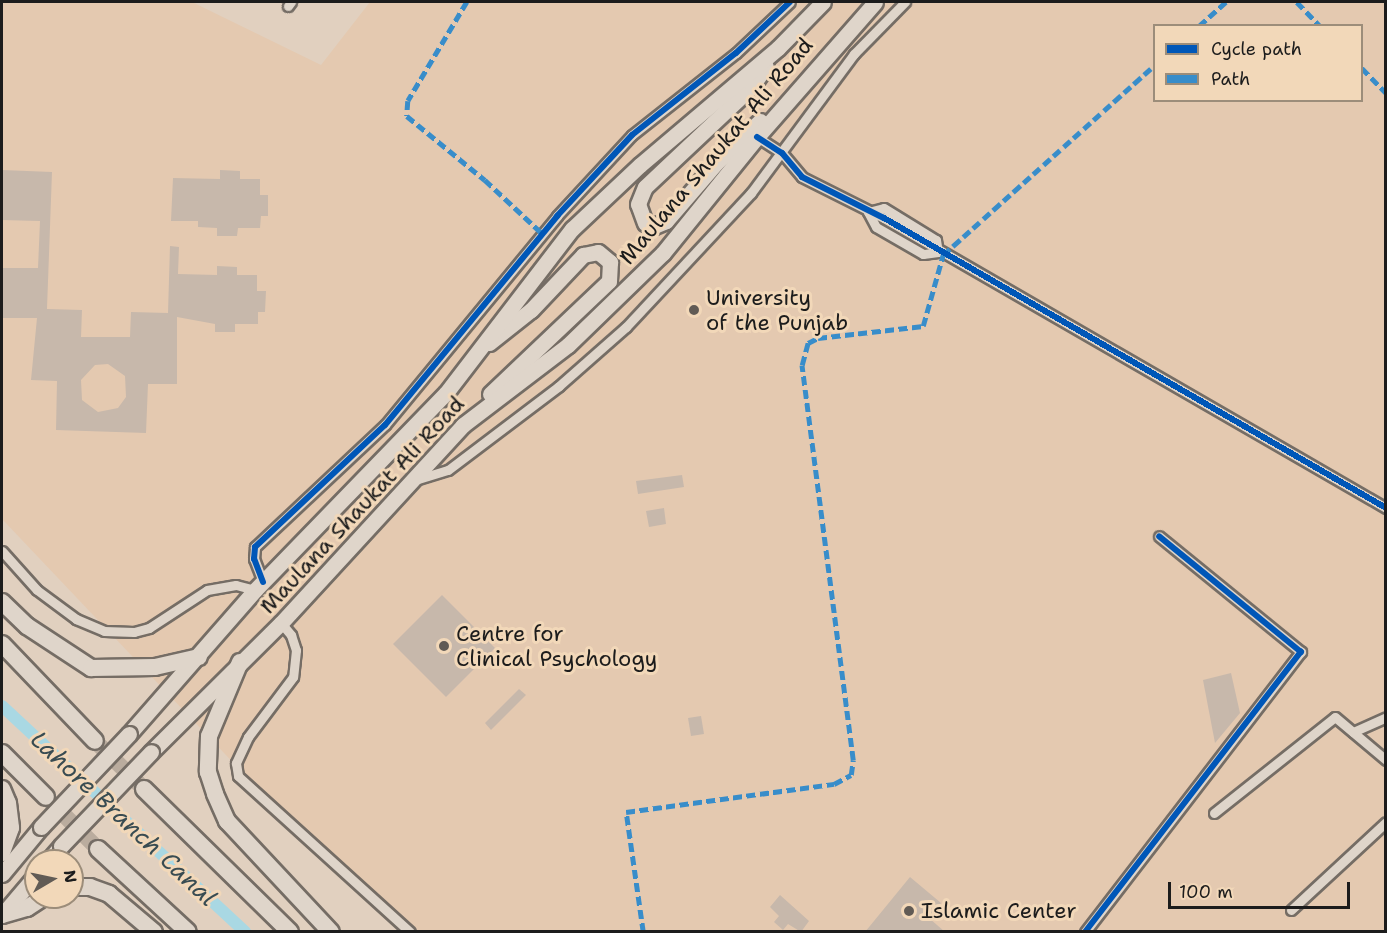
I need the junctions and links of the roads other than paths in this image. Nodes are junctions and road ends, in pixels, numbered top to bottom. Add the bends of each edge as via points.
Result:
1 (790, 2) edge
2 (824, 2) edge
3 (875, 2) edge
4 (905, 2) edge
5 (778, 48) junction
6 (799, 88) junction
7 (757, 137) junction
8 (782, 153) junction
9 (868, 212) junction
10 (938, 252) junction
11 (482, 348) junction
12 (472, 417) junction
13 (414, 480) junction
14 (1386, 508) edge
15 (1159, 536) dead end
16 (2, 551) edge
17 (259, 586) junction
18 (2, 602) edge
19 (281, 623) junction
20 (2, 644) edge
21 (199, 657) junction
22 (240, 662) junction
23 (1386, 717) edge
24 (1353, 732) junction
25 (95, 741) tunnel mouth
26 (2, 753) edge
27 (1386, 760) edge
28 (2, 789) edge
29 (144, 789) tunnel mouth
30 (46, 797) tunnel mouth
31 (1214, 813) dead end
32 (6, 817) edge
33 (1386, 822) edge
34 (58, 849) edge
35 (98, 849) tunnel mouth
36 (2, 853) edge
37 (2, 874) edge
38 (84, 887) edge
39 (24, 889) edge
40 (24, 909) edge
41 (1291, 910) dead end
42 (2, 915) edge
43 (154, 932) edge
44 (188, 932) edge
45 (290, 932) edge
46 (331, 932) edge
47 (410, 932) edge
48 (1086, 932) edge

1 - 17 street via 736,53 632,135 557,216 385,425 255,548
2 - 5 main road, Maulana Shaukat Ali Road
3 - 6 main road, Maulana Shaukat Ali Road
4 - 8 street via 854,54
5 - 6 main road via 752,86 645,187 638,204 645,223 654,226 666,221 716,163
5 - 11 main road, Maulana Shaukat Ali Road via 572,229
6 - 7 main road, Maulana Shaukat Ali Road
7 - 8 street
7 - 12 main road, Maulana Shaukat Ali Road via 650,267 568,345
8 - 9 street via 802,177
8 - 13 street via 751,193 626,327 558,386 448,470
9 - 10 street via 876,227 885,233 923,254
9 - 10 street via 884,208 936,240
10 - 14 street
11 - 12 main road via 531,310 583,255 598,252 610,262 609,281 488,396
11 - 17 main road, Maulana Shaukat Ali Road via 446,393
12 - 13 main road, Maulana Shaukat Ali Road
13 - 19 main road, Maulana Shaukat Ali Road
15 - 48 street via 1301,652
16 - 17 street via 45,596 76,620 104,631 134,632 148,628 207,590
17 - 21 main road, Maulana Shaukat Ali Road
18 - 21 highway via 27,626 91,668 155,667
19 - 22 main road, Maulana Shaukat Ali Road
19 - 47 street via 296,650 294,677 248,737 236,764 238,776
20 - 25 highway
21 - 37 main road, Maulana Shaukat Ali Road, bridge
22 - 34 main road, Maulana Shaukat Ali Road, bridge
22 - 46 highway via 209,736 207,763 215,794 227,821
23 - 24 street
24 - 27 street
24 - 31 street via 1335,717
26 - 30 highway
28 - 32 highway
29 - 45 highway
32 - 36 highway via 10,834
33 - 41 street
35 - 44 highway
38 - 43 highway via 109,894
39 - 42 main road
40 - 42 highway

